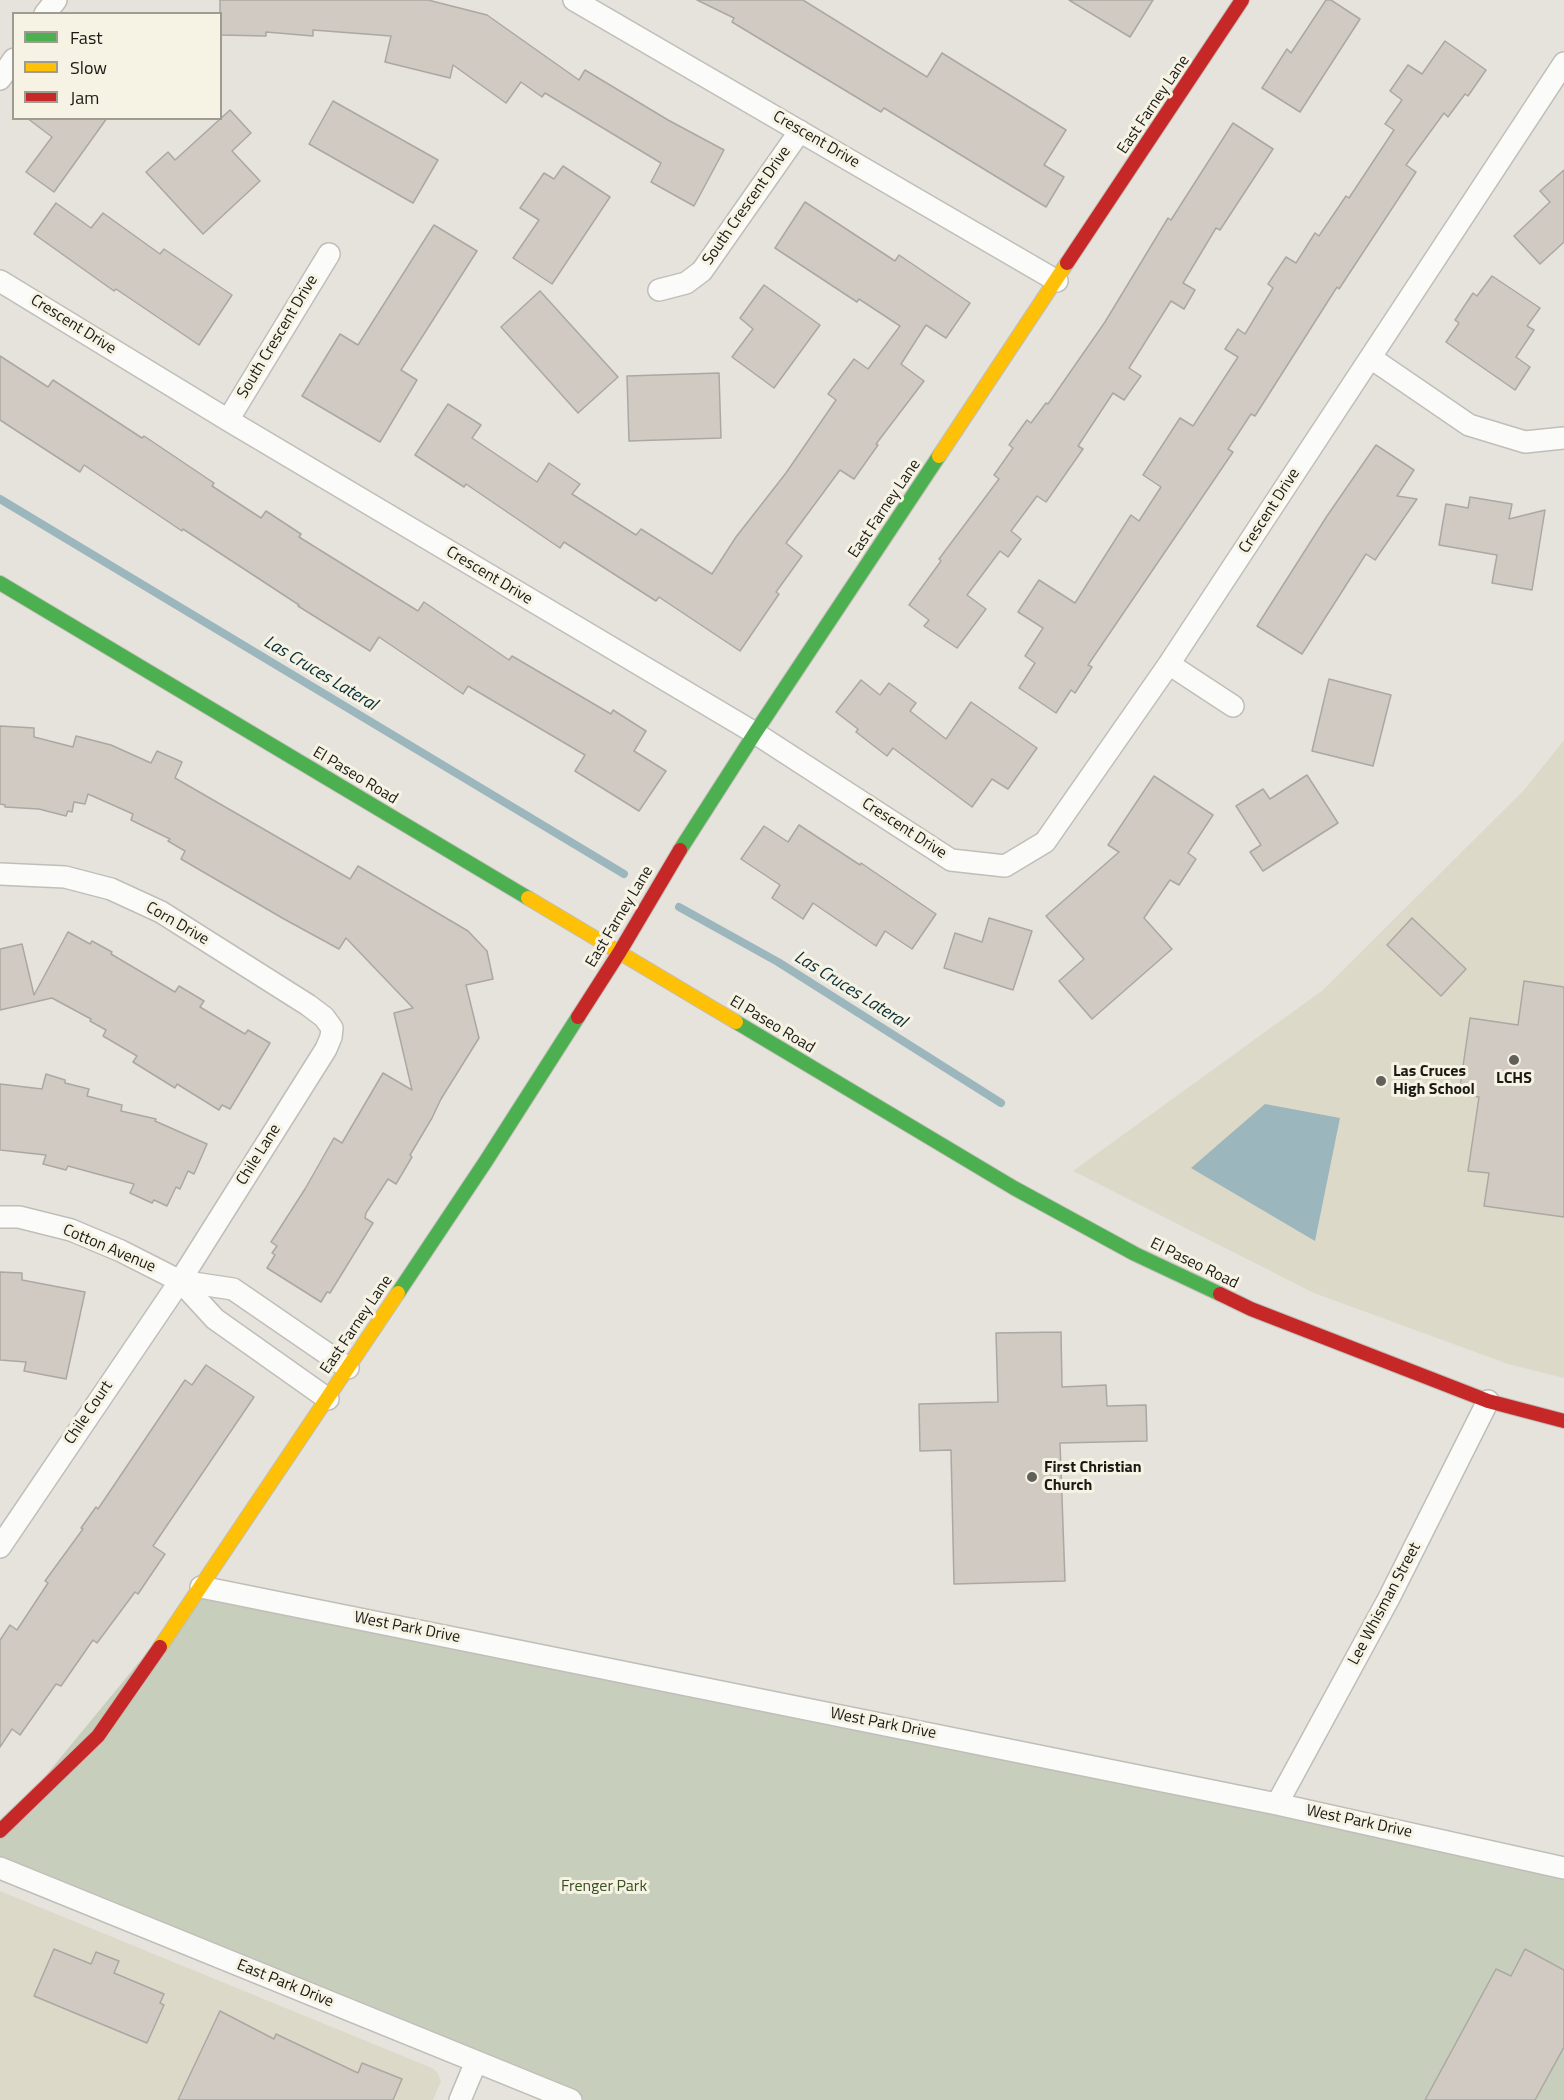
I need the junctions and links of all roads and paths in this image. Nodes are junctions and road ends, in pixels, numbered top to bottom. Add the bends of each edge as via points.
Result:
1 (56, 0) edge
2 (574, 0) edge
3 (1242, 0) edge
4 (47, 12) edge
5 (12, 62) edge
6 (1564, 63) edge
7 (0, 79) edge
8 (800, 130) junction
9 (329, 254) dead end
10 (0, 281) edge
11 (1057, 281) junction
12 (659, 290) dead end
13 (1371, 358) junction
14 (228, 420) junction
15 (1564, 438) edge
16 (0, 583) edge
17 (1169, 664) junction
18 (1233, 706) dead end
19 (756, 733) junction
20 (0, 874) edge
21 (619, 953) junction
22 (332, 1028) joint
23 (0, 1217) edge
24 (180, 1281) junction
25 (348, 1368) junction
26 (328, 1399) junction
27 (1488, 1401) junction
28 (1564, 1421) edge
29 (0, 1547) edge
30 (201, 1587) junction
31 (1277, 1804) junction
32 (0, 1831) edge
33 (0, 1868) edge
34 (1564, 1868) edge
35 (476, 2062) junction
36 (460, 2100) edge
37 (571, 2100) edge

1 - 4 street
2 - 8 street, Crescent Drive
3 - 11 street, East Farney Lane
5 - 7 street
6 - 13 street, Crescent Drive
8 - 11 street, Crescent Drive
8 - 12 street, South Crescent Drive via 702,271 686,284
9 - 14 street, South Crescent Drive
10 - 14 street, Crescent Drive
11 - 19 street, East Farney Lane
13 - 15 street via 1469,425 1525,442
13 - 17 street, Crescent Drive
14 - 19 street, Crescent Drive
16 - 21 street, El Paseo Road
17 - 18 street
17 - 19 street, Crescent Drive via 1045,842 1005,867 951,860
19 - 21 street, East Farney Lane via 667,870
20 - 22 street, Corn Drive via 65,877 111,889 161,912 308,1005
21 - 25 street, East Farney Lane
21 - 27 street, El Paseo Road via 1014,1188 1135,1254 1251,1309
22 - 24 street, Chile Lane via 326,1049
23 - 24 street, Cotton Avenue via 19,1217 71,1230
24 - 25 street, Cotton Avenue via 233,1289
24 - 26 street, Cotton Avenue via 214,1320
24 - 29 street, Chile Court
25 - 26 street, East Farney Lane
26 - 30 street, East Farney Lane
27 - 28 street, El Paseo Road
27 - 31 street, Lee Whisman Street via 1389,1598
30 - 31 street, West Park Drive
30 - 32 street, East Farney Lane via 98,1737
31 - 34 street, West Park Drive
33 - 35 street, East Park Drive
35 - 36 street
35 - 37 street, East Park Drive

